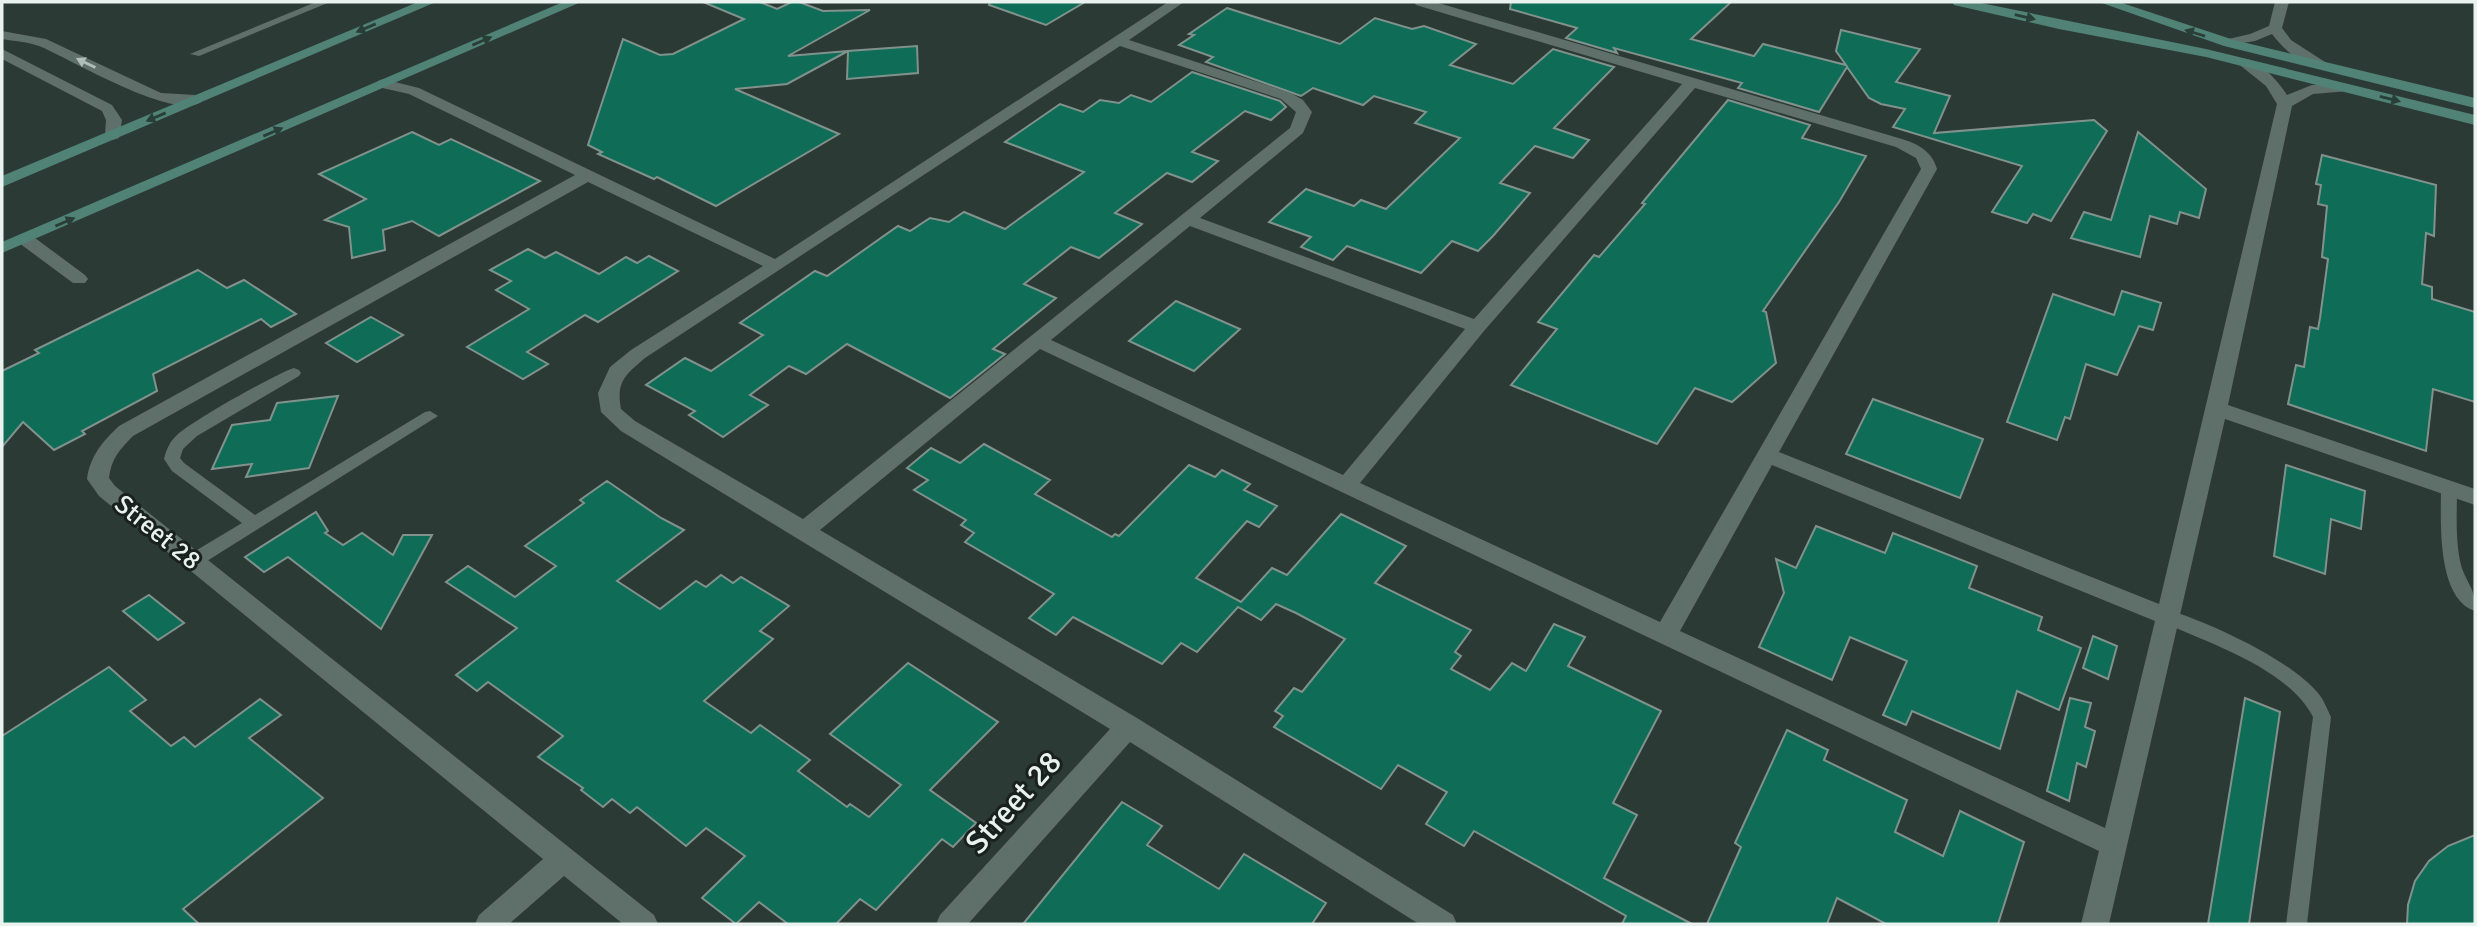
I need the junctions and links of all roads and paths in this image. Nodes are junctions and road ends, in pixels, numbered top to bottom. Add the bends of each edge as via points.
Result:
1 (325, 2) edge
2 (429, 2) edge
3 (574, 2) edge
4 (1177, 2) edge
5 (1421, 2) edge
6 (1959, 2) edge
7 (2106, 2) edge
8 (2282, 2) edge
9 (2275, 28) junction
10 (2, 35) edge
11 (1118, 41) junction
12 (2228, 43) junction
13 (2, 53) edge
14 (195, 54) dead end
15 (2243, 62) junction
16 (2320, 65) junction
17 (400, 77) junction
18 (1692, 82) junction
19 (383, 84) junction
20 (2344, 88) junction
21 (414, 91) junction
22 (196, 100) junction
23 (2475, 103) edge
24 (2284, 104) junction
25 (2475, 120) edge
26 (113, 135) junction
27 (587, 175) junction
28 (2, 182) edge
29 (1188, 219) junction
30 (25, 239) junction
31 (2, 248) edge
32 (776, 266) junction
33 (79, 279) dead end
34 (1477, 327) junction
35 (1038, 341) junction
36 (295, 373) dead end
37 (2217, 409) junction
38 (430, 416) dead end
39 (1767, 455) junction
40 (1346, 485) junction
41 (2449, 488) junction
42 (2475, 497) edge
43 (254, 523) junction
44 (805, 530) junction
45 (193, 561) junction
46 (2475, 604) edge
47 (2166, 616) junction
48 (1665, 635) junction
49 (1128, 726) junction
50 (2114, 845) junction
51 (562, 860) junction
52 (489, 924) edge
53 (644, 924) edge
54 (950, 924) edge
55 (1443, 924) edge
56 (2095, 924) edge
57 (2297, 924) edge

1 - 14 lane
2 -> 22 main road
17 -> 3 main road
4 - 11 street
5 - 18 street
6 -> 15 main road
12 -> 7 main road
8 - 9 street
9 - 12 street
9 - 16 street via 2295,50
22 -> 10 street via 151,94 41,42
11 - 29 street via 1286,96 1304,112 1297,130
11 - 32 street
12 - 16 main road
13 - 26 street via 107,108 114,116
15 - 20 main road
15 - 24 street via 2272,83
16 - 23 main road
17 - 19 main road
17 - 21 street
18 - 34 street
18 - 39 street via 1896,142 1928,161 1929,169
19 - 21 street
30 -> 19 main road
20 - 24 street via 2306,91
20 -> 25 main road
21 - 27 street
22 -> 26 main road
24 - 37 street
26 - 28 main road
27 - 32 street
27 - 45 street, Street 28 via 150,417 109,447 99,464 98,479
29 - 34 street
29 - 35 street
30 - 31 main road
30 - 33 street
32 - 44 street via 638,354 617,372 607,393 611,412 628,426
34 - 40 street
35 - 40 street
35 - 44 street
36 - 43 lane via 196,429 173,449 172,459 178,467
37 - 41 street
37 - 47 street
38 - 43 lane
39 - 47 street
39 - 48 street
40 - 48 street
41 - 42 street
41 - 46 lane via 2451,565 2457,583
43 - 45 lane
44 - 49 street
45 - 51 street, Street 28
47 - 50 street
47 - 57 lane via 2295,681 2322,716
48 - 50 street
49 - 54 street, Street 28
49 - 55 street
50 - 56 street
51 - 52 street
51 - 53 street, Street 28

